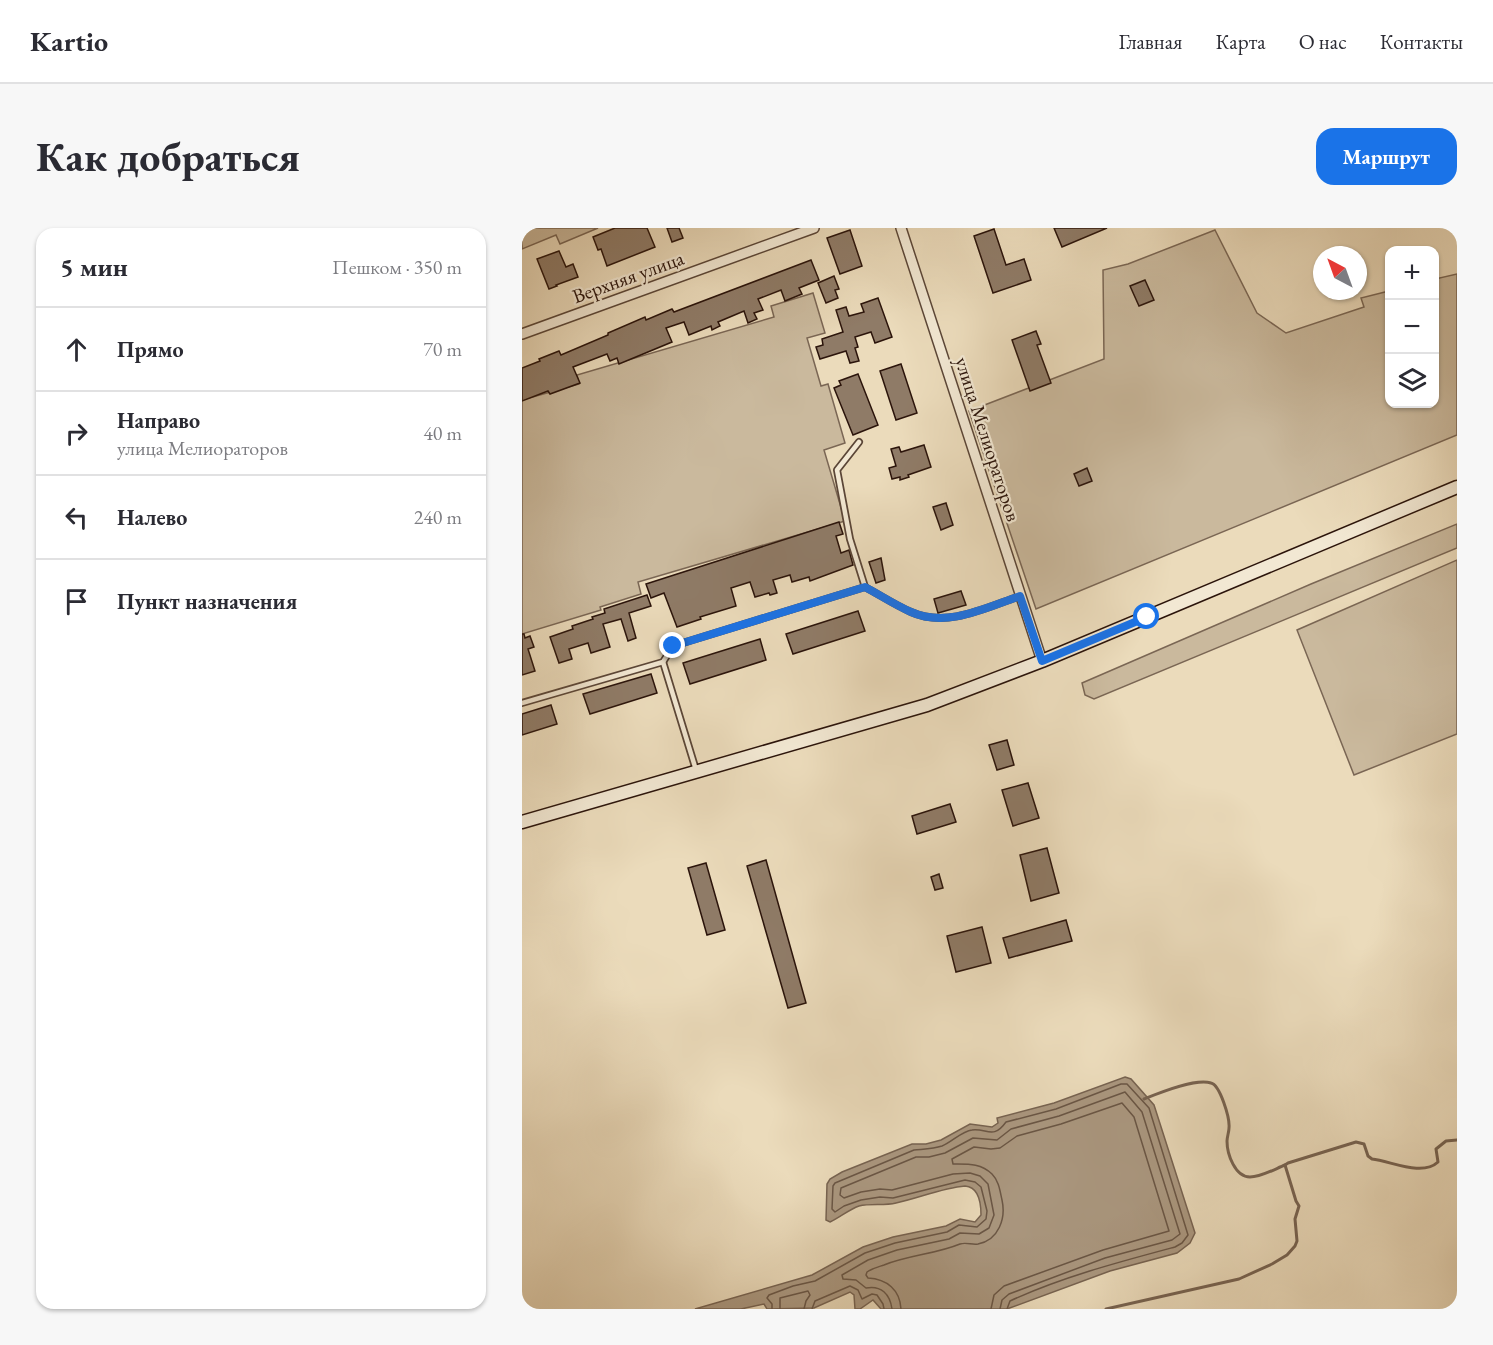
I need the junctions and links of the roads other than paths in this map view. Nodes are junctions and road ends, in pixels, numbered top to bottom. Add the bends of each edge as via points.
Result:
1 (814, 228) edge
2 (902, 228) edge
3 (522, 334) edge
4 (859, 442) dead end
5 (1457, 488) edge
6 (865, 587) junction
7 (1020, 596) junction
8 (1042, 661) junction
9 (663, 662) junction
10 (522, 703) edge
11 (696, 772) junction
12 (522, 822) edge

1 - 3 street, Верхняя улица
2 - 7 street, улица Мелиораторов
4 - 6 lane via 837,470 850,539
5 - 8 main road
6 - 7 lane via 912,613 934,619 956,618
6 - 9 lane via 673,646
7 - 8 street, улица Мелиораторов
8 - 11 main road via 927,705
9 - 10 lane
9 - 11 lane
11 - 12 main road

